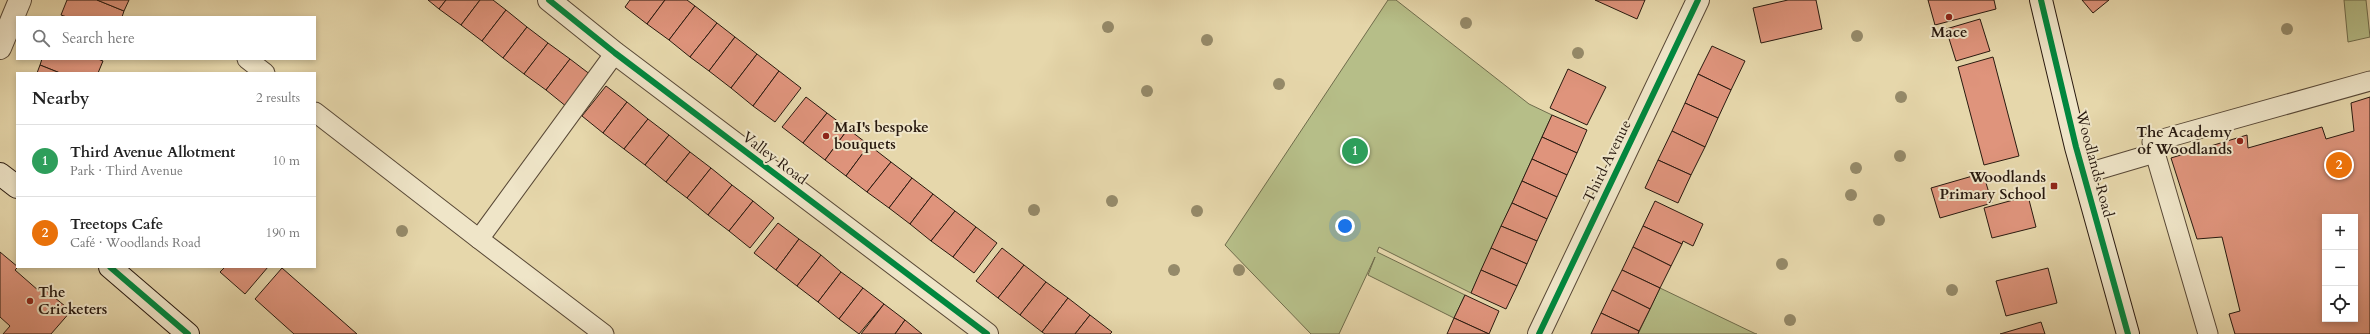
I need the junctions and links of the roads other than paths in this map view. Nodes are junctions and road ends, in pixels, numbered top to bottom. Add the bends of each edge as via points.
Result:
1 (20, 0) edge
2 (549, 0) edge
3 (1698, 0) edge
4 (2040, 0) edge
5 (0, 48) edge
6 (615, 53) junction
7 (248, 60) edge
8 (264, 72) edge
9 (2370, 81) edge
10 (316, 113) edge
11 (2155, 153) junction
12 (0, 174) edge
13 (2084, 174) junction
14 (16, 187) edge
15 (479, 239) junction
16 (111, 268) edge
17 (188, 334) edge
18 (604, 334) edge
19 (987, 334) edge
20 (1539, 334) edge
21 (2128, 334) edge
22 (2208, 334) edge

1 - 5 street
2 - 6 street, Valley Road
3 - 20 street, Third Avenue
4 - 13 street, Woodlands Road
6 - 15 lane
6 - 19 street, Valley Road
7 - 8 lane
9 - 11 lane via 2152,142
10 - 15 lane
11 - 13 lane
11 - 22 lane
12 - 14 street
13 - 21 street, Woodlands Road
15 - 18 lane
16 - 17 street

